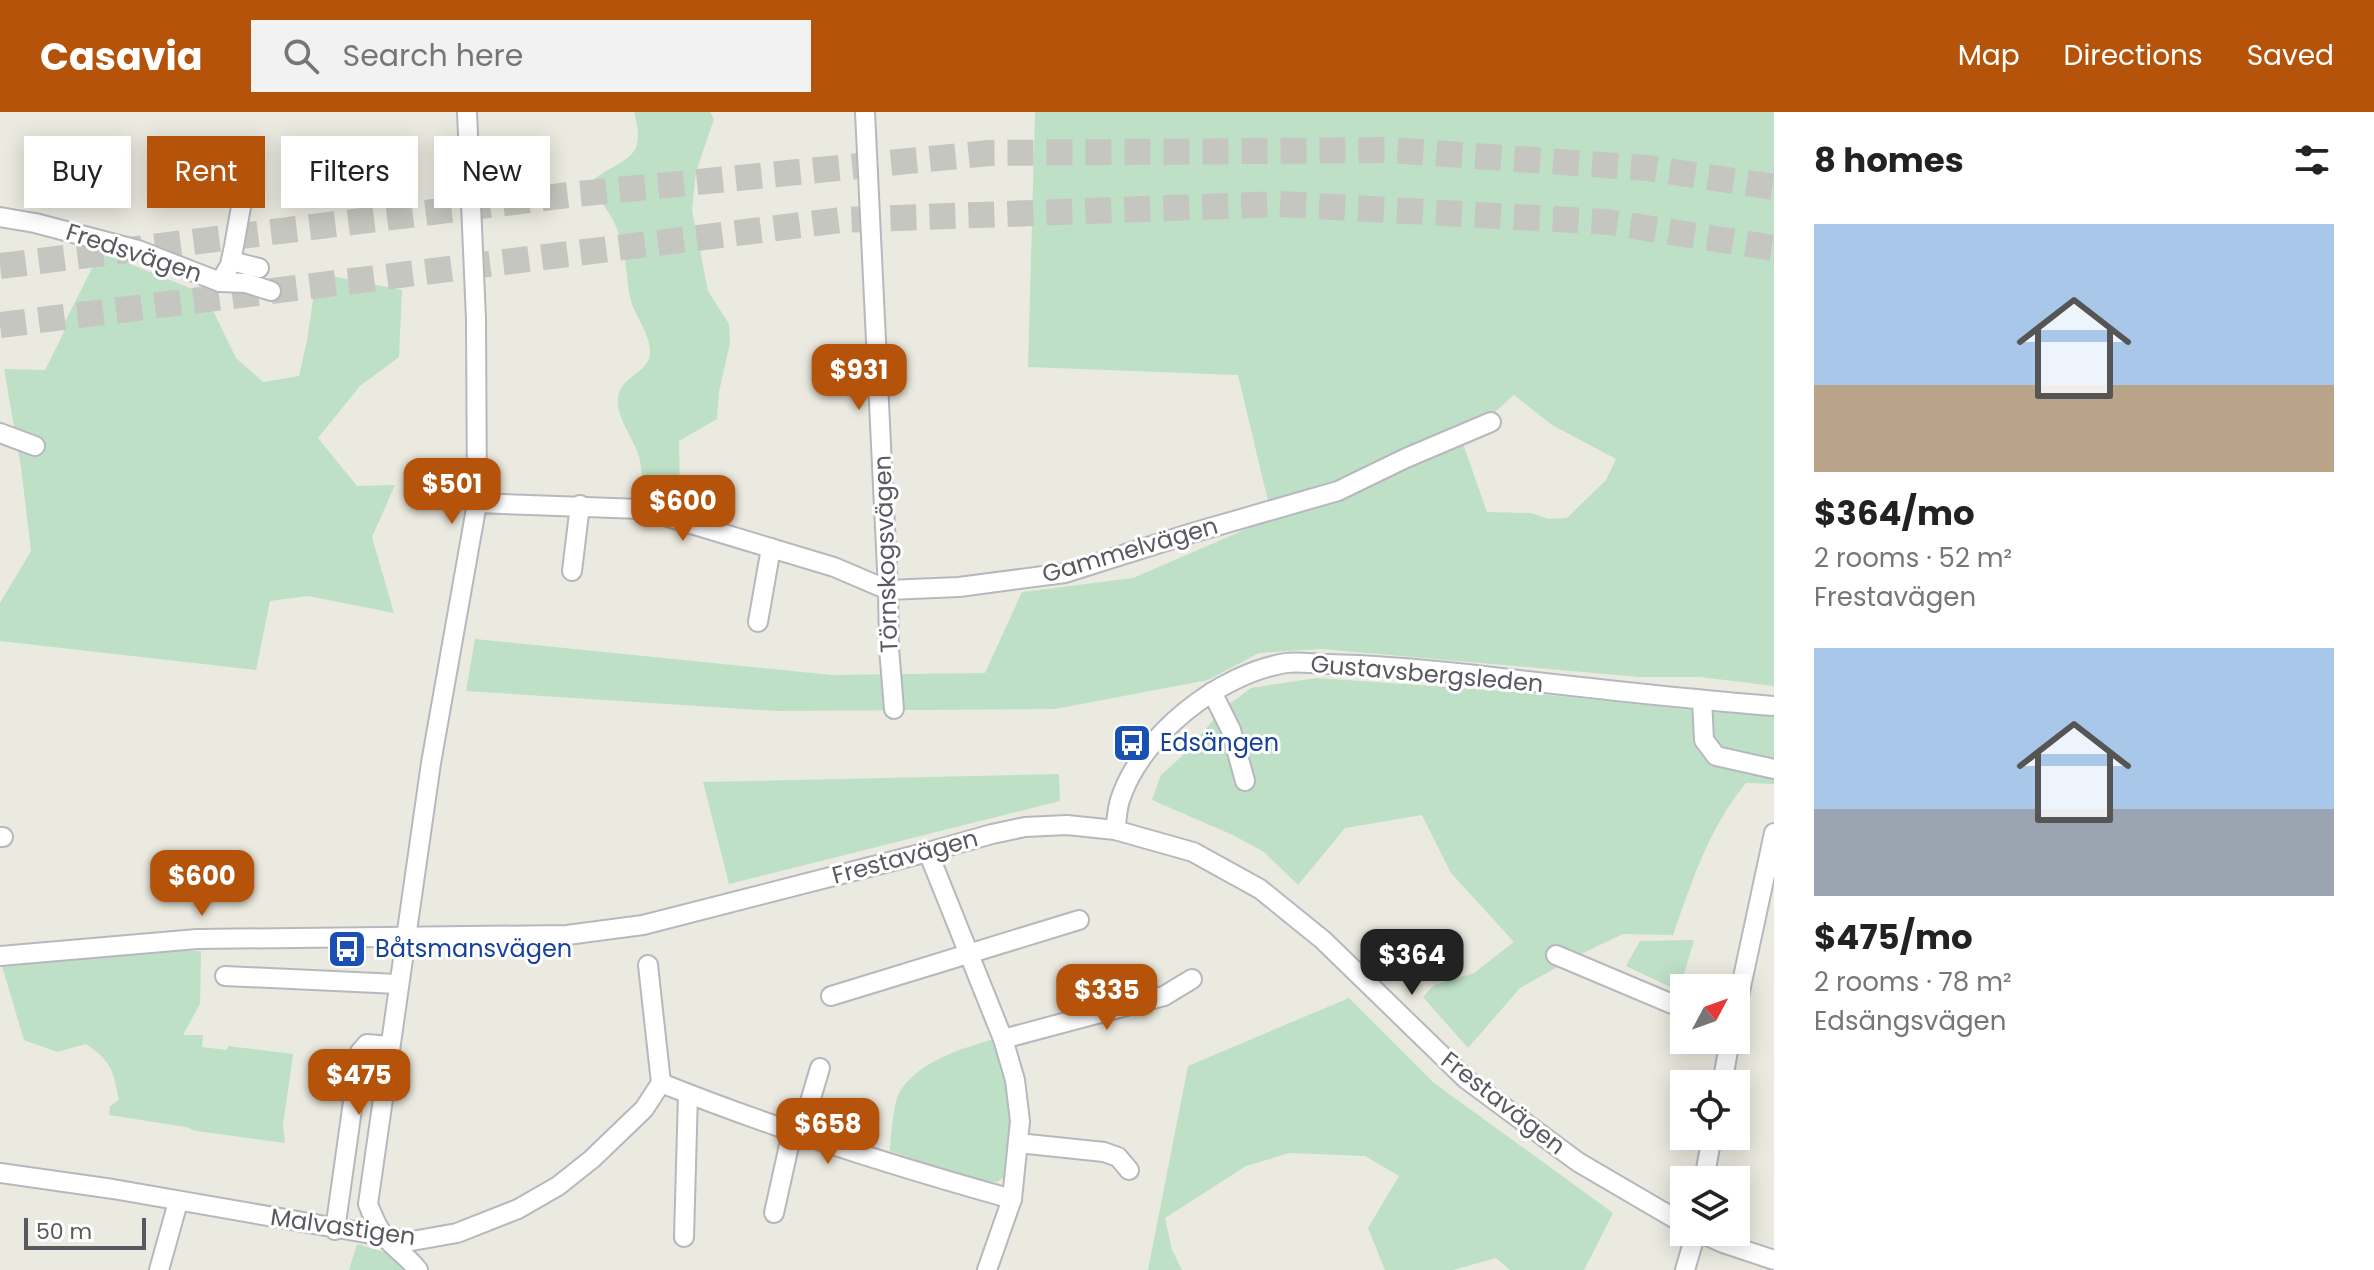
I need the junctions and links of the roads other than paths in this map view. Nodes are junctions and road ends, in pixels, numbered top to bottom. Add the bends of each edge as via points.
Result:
1 (467, 112) edge
2 (865, 112) edge
3 (241, 208) edge
4 (0, 217) edge
5 (231, 261) junction
6 (259, 268) dead end
7 (220, 282) junction
8 (271, 291) dead end
9 (1491, 422) dead end
10 (0, 433) edge
11 (35, 446) dead end
12 (477, 503) junction
13 (580, 505) junction
14 (771, 548) junction
15 (572, 571) dead end
16 (888, 590) junction
17 (758, 622) dead end
18 (1212, 692) junction
19 (1702, 700) junction
20 (1774, 706) edge
21 (894, 709) dead end
22 (1774, 769) edge
23 (1245, 781) dead end
24 (1115, 830) junction
25 (1774, 833) edge
26 (928, 852) junction
27 (1079, 920) dead end
28 (407, 936) junction
29 (968, 955) junction
30 (1556, 955) dead end
31 (0, 956) edge
32 (648, 965) dead end
33 (1744, 974) edge
34 (225, 976) dead end
35 (1192, 979) dead end
36 (398, 984) junction
37 (831, 996) dead end
38 (1670, 1003) edge
39 (1003, 1039) junction
40 (390, 1046) junction
41 (820, 1068) dead end
42 (661, 1083) junction
43 (688, 1094) junction
44 (796, 1134) junction
45 (1018, 1143) junction
46 (1129, 1170) dead end
47 (0, 1173) edge
48 (1012, 1199) junction
49 (178, 1202) junction
50 (774, 1213) dead end
51 (1670, 1216) edge
52 (335, 1230) junction
53 (684, 1237) dead end
54 (385, 1238) junction
55 (1693, 1246) edge
56 (1732, 1246) edge
57 (1774, 1260) edge
58 (159, 1270) edge
59 (418, 1270) edge
60 (987, 1270) edge
61 (1685, 1270) edge

1 - 12 street
2 - 16 street, Törnskogsvägen
3 - 5 street
4 - 7 street, Fredsvägen via 138,250
5 - 6 street
5 - 7 street
7 - 8 street, Fredsvägen
9 - 16 street, Gammelvägen via 1338,491 1065,573
10 - 11 street
12 - 13 street, Gammelvägen
12 - 28 street
13 - 14 street, Gammelvägen via 641,509
13 - 15 street
14 - 16 street, Gammelvägen
14 - 17 street
16 - 21 street, Törnskogsvägen
18 - 19 street, Gustavsbergsleden via 1247,673 1287,663 1429,670
18 - 23 street via 1231,730
18 - 24 street, Gustavsbergsleden via 1181,714 1134,768 1119,801
19 - 20 street, Gustavsbergsleden
19 - 22 street via 1704,740 1716,756
24 - 26 street, Frestavägen via 1025,827
24 - 51 street, Frestavägen via 1193,852 1260,889 1323,940 1466,1079 1578,1162
25 - 33 street
26 - 28 street, Frestavägen via 643,925 567,935
26 - 29 street
27 - 29 street
28 - 31 street, Frestavägen via 197,939
28 - 36 street
29 - 37 street
29 - 39 street
30 - 38 street
32 - 42 street
34 - 36 street
35 - 39 street via 1164,996
36 - 40 street
39 - 45 street via 1015,1080
40 - 52 street via 367,1044 360,1052
40 - 54 street via 368,1204
41 - 44 street
42 - 43 street
42 - 54 street, Malvastigen via 644,1109 592,1159 518,1209 457,1233 412,1241
43 - 44 street
43 - 53 street
44 - 48 street
44 - 50 street
45 - 46 street via 1104,1152 1118,1157
45 - 48 street
47 - 49 street, Malvastigen
48 - 60 street
49 - 52 street, Malvastigen
49 - 58 street
52 - 54 street, Malvastigen
54 - 59 street
55 - 61 street
56 - 57 street

